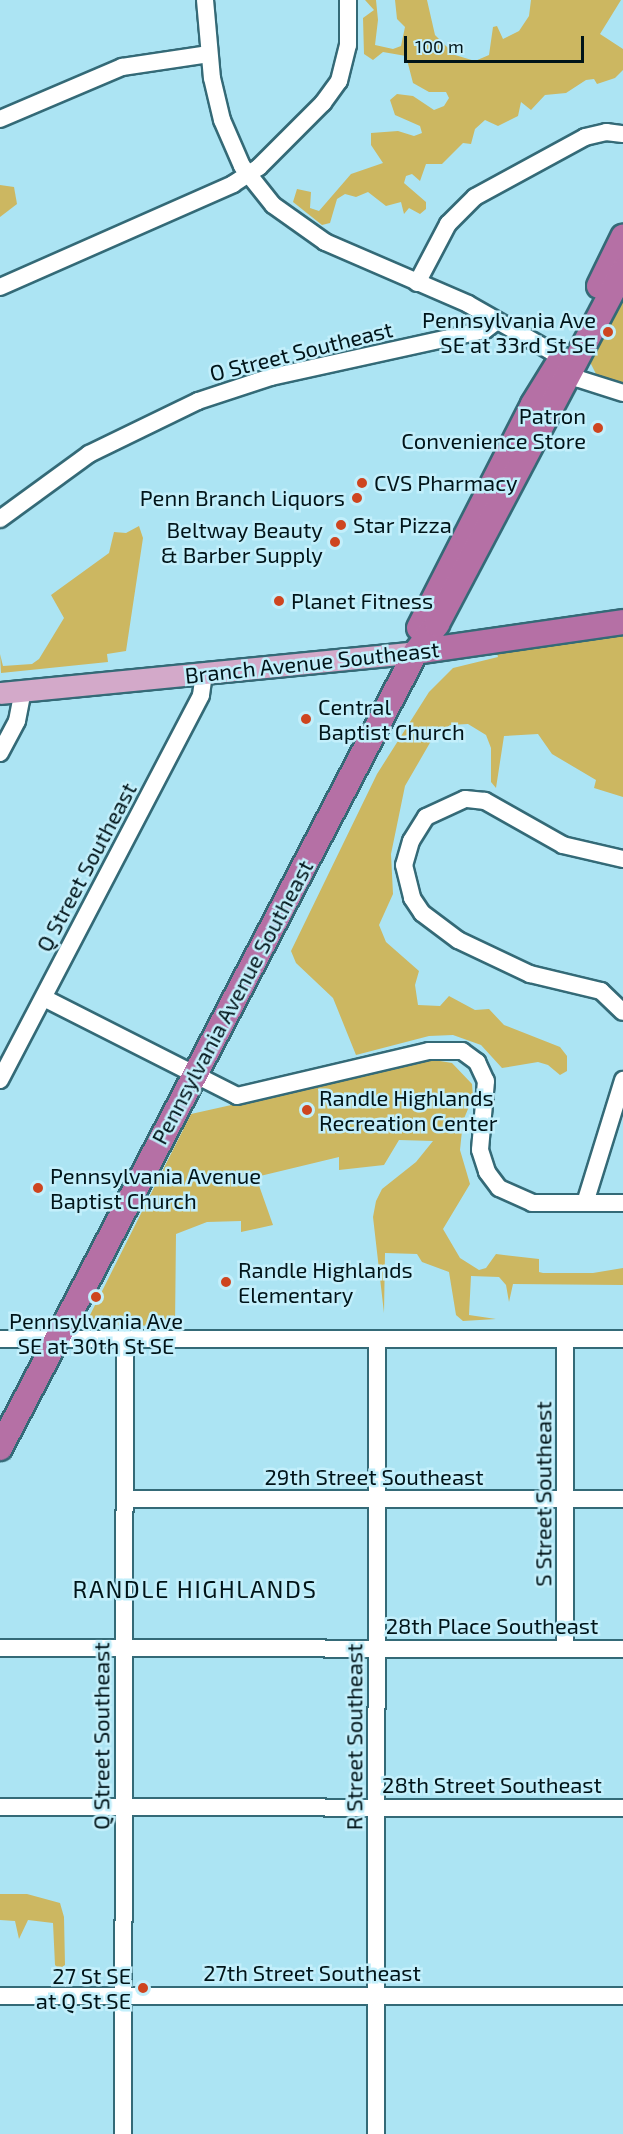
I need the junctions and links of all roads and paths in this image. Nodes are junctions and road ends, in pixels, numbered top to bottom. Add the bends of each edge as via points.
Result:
1 (205, 0) edge
2 (348, 0) edge
3 (209, 54) junction
4 (0, 119) edge
5 (623, 134) edge
6 (248, 175) junction
7 (623, 237) edge
8 (623, 271) edge
9 (417, 283) junction
10 (0, 287) edge
11 (497, 321) junction
12 (566, 366) junction
13 (623, 393) edge
14 (0, 519) edge
15 (623, 622) edge
16 (416, 652) junction
17 (204, 673) junction
18 (23, 690) junction
19 (0, 693) edge
20 (0, 753) edge
21 (623, 859) edge
22 (44, 998) junction
23 (623, 1012) edge
24 (194, 1076) junction
25 (0, 1080) edge
26 (623, 1080) edge
27 (585, 1203) junction
28 (623, 1203) edge
29 (0, 1339) edge
30 (56, 1339) junction
31 (125, 1339) junction
32 (377, 1339) junction
33 (623, 1339) edge
34 (565, 1340) junction
35 (0, 1448) edge
36 (125, 1499) junction
37 (377, 1499) junction
38 (623, 1499) edge
39 (565, 1500) junction
40 (0, 1648) edge
41 (124, 1649) junction
42 (377, 1649) junction
43 (565, 1649) junction
44 (623, 1649) edge
45 (0, 1807) edge
46 (123, 1807) junction
47 (376, 1807) junction
48 (623, 1808) edge
49 (0, 1996) edge
50 (123, 1996) junction
51 (376, 1996) junction
52 (623, 1996) edge
53 (123, 2134) edge
54 (376, 2134) edge

1 - 3 street
2 - 6 street via 348,45 339,81 322,103
3 - 4 street via 122,67
3 - 6 street via 222,120
5 - 9 street via 606,132 585,137 475,197 448,224
6 - 9 street via 273,205 308,233
6 - 10 street
7 - 12 highway, Pennsylvania Avenue Southeast
8 - 12 highway, Pennsylvania Avenue Southeast
9 - 11 street
11 - 12 street
11 - 14 street, O Street Southeast via 485,330 271,377 190,404 89,454
12 - 13 street via 590,385
12 - 16 highway, Pennsylvania Avenue Southeast via 533,404 442,577 419,626
15 - 16 highway, Branch Avenue Southeast
16 - 17 main road, Branch Avenue Southeast
16 - 24 highway, Pennsylvania Avenue Southeast
17 - 18 main road, Branch Avenue Southeast
17 - 22 street, Q Street Southeast via 201,694
18 - 19 main road, Branch Avenue Southeast
18 - 20 street via 17,721
21 - 23 street via 564,845 485,801 465,799 426,817 411,840 404,865 412,898 422,913 458,940 530,974 601,991
22 - 24 street
22 - 25 street, Q Street Southeast
24 - 27 street via 237,1096 429,1051 462,1051 477,1062 486,1081 480,1150 495,1184 507,1195 527,1203
24 - 30 highway, Pennsylvania Avenue Southeast
26 - 27 street
27 - 28 street
29 - 30 street
30 - 31 street
30 - 35 highway, Pennsylvania Avenue Southeast
31 - 32 street
31 - 36 street, Q Street Southeast
32 - 34 street
32 - 37 street, R Street Southeast
33 - 34 street
34 - 39 street, S Street Southeast
36 - 37 street, 29th Street Southeast
36 - 41 street, Q Street Southeast
37 - 39 street, 29th Street Southeast
37 - 42 street, R Street Southeast
38 - 39 street, 29th Street Southeast
39 - 43 street, S Street Southeast
40 - 41 street, 28th Place Southeast
41 - 42 street, 28th Place Southeast
41 - 46 street, Q Street Southeast
42 - 43 street, 28th Place Southeast
42 - 47 street, R Street Southeast
43 - 44 street, 28th Place Southeast
45 - 46 street, 28th Street Southeast
46 - 47 street, 28th Street Southeast
46 - 50 street, Q Street Southeast
47 - 48 street, 28th Street Southeast
47 - 51 street, R Street Southeast
49 - 50 street, 27th Street Southeast
50 - 51 street, 27th Street Southeast
50 - 53 street, Q Street Southeast
51 - 52 street, 27th Street Southeast
51 - 54 street, R Street Southeast

